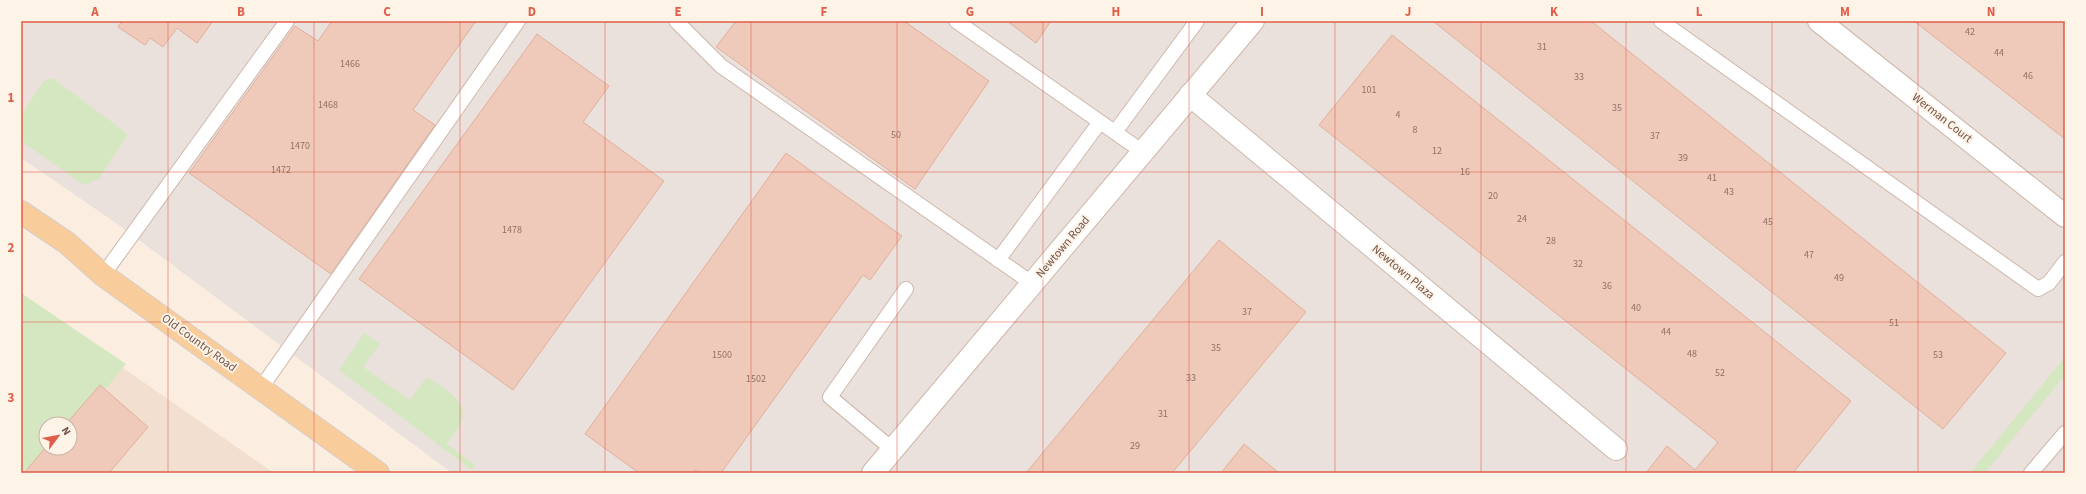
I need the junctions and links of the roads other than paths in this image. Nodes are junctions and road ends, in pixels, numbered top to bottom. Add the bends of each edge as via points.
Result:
1 (287, 21) edge
2 (518, 21) edge
3 (676, 21) edge
4 (956, 21) edge
5 (1197, 21) edge
6 (1661, 21) edge
7 (1819, 21) edge
8 (1247, 23) edge
9 (1190, 95) junction
10 (1100, 122) junction
11 (1115, 132) junction
12 (1143, 152) junction
13 (21, 212) edge
14 (2065, 216) edge
15 (998, 260) junction
16 (2065, 262) edge
17 (104, 274) junction
18 (1032, 284) junction
19 (906, 289) dead end
20 (261, 388) junction
21 (2065, 433) edge
22 (892, 449) junction
23 (1616, 449) dead end
24 (378, 473) edge
25 (873, 473) edge
26 (2031, 473) edge

1 - 17 lane
2 - 20 lane
3 - 15 lane via 721,66
4 - 10 lane
5 - 11 lane
6 - 16 lane via 2038,289 2048,283
7 - 14 street, Werman Court
8 - 9 street, Newtown Road
9 - 12 street, Newtown Road
9 - 23 street, Newtown Plaza
10 - 11 lane
10 - 15 lane
11 - 12 lane
12 - 18 street, Newtown Road
13 - 17 main road, Old Country Road via 67,243
15 - 18 lane
17 - 20 main road, Old Country Road
18 - 22 street, Newtown Road
19 - 22 lane via 830,397
20 - 24 main road, Old Country Road
21 - 26 lane
22 - 25 street, Newtown Road

